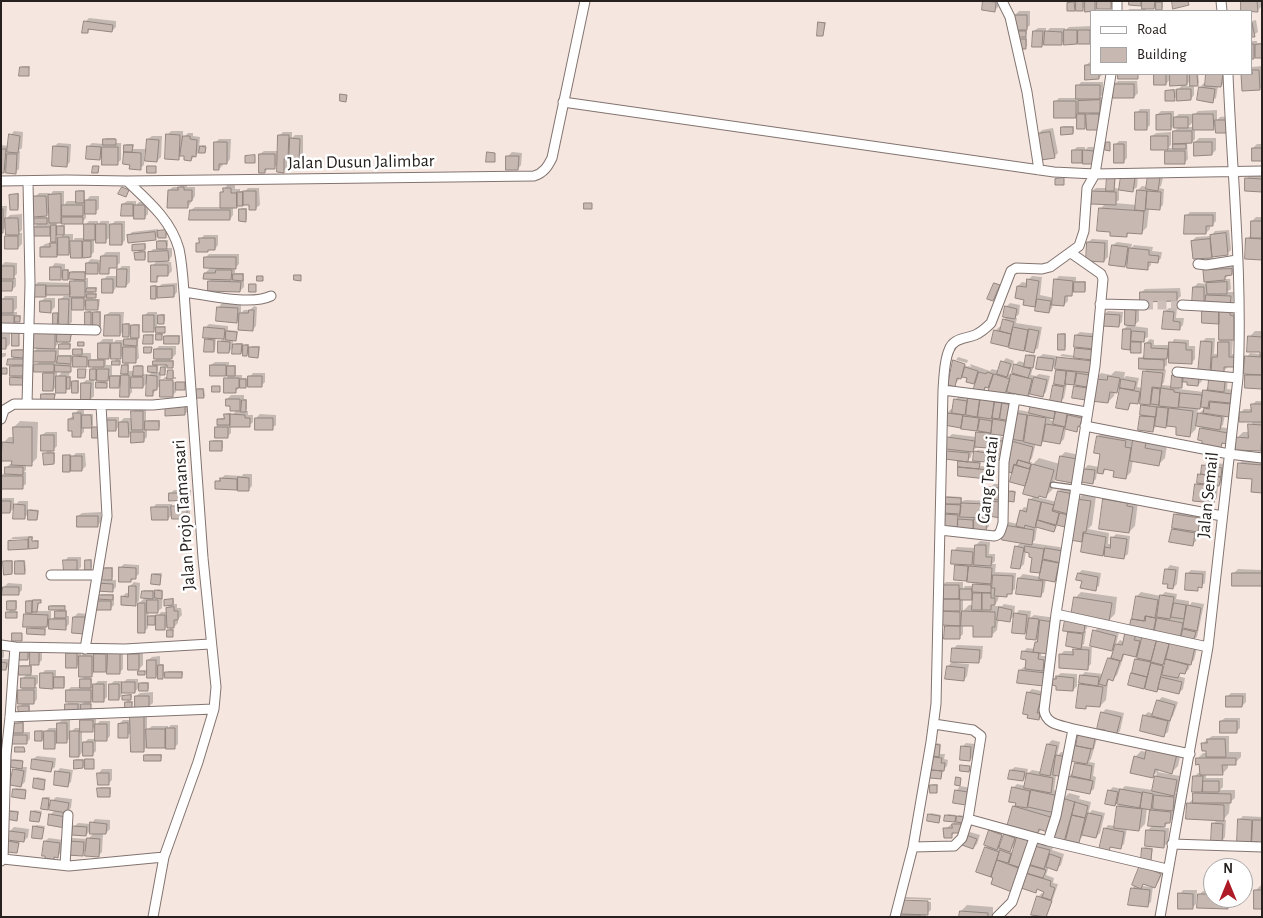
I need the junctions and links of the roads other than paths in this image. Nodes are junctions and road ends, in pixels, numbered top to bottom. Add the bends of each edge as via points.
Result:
1 (584, 1) edge
2 (1002, 1) edge
3 (1111, 75) edge
4 (1228, 75) edge
5 (563, 102) junction
6 (1039, 170) junction
7 (1262, 171) edge
8 (1232, 172) junction
9 (1095, 174) junction
10 (1, 181) edge
11 (127, 181) junction
12 (28, 182) junction
13 (1071, 253) junction
14 (1237, 260) junction
15 (1198, 264) dead end
16 (184, 292) junction
17 (270, 296) dead end
18 (1100, 304) junction
19 (1144, 305) tunnel mouth
20 (1182, 305) tunnel mouth
21 (1238, 308) junction
22 (1, 328) edge
23 (29, 328) junction
24 (96, 330) dead end
25 (1177, 372) dead end
26 (1238, 378) junction
27 (943, 390) junction
28 (1, 399) edge
29 (1015, 399) junction
30 (192, 401) junction
31 (27, 404) junction
32 (101, 405) junction
33 (9, 406) junction
34 (1086, 412) junction
35 (1, 419) edge
36 (1085, 426) junction
37 (1229, 454) junction
38 (1262, 458) edge
39 (1053, 485) dead end
40 (1075, 488) junction
41 (1222, 516) junction
42 (940, 530) junction
43 (51, 575) dead end
44 (97, 575) junction
45 (1056, 614) junction
46 (210, 644) junction
47 (1, 646) edge
48 (15, 647) junction
49 (1208, 647) junction
50 (86, 649) junction
51 (214, 709) junction
52 (10, 717) junction
53 (934, 724) junction
54 (1074, 729) junction
55 (1190, 754) junction
56 (4, 755) edge
57 (68, 815) dead end
58 (968, 819) junction
59 (1034, 838) junction
60 (1048, 842) junction
61 (1172, 844) junction
62 (913, 847) junction
63 (1262, 847) edge
64 (164, 857) junction
65 (2, 860) edge
66 (65, 866) junction
67 (1168, 869) junction
68 (153, 917) edge
69 (895, 917) edge
70 (998, 917) edge
71 (1160, 917) edge

1 - 5 street, Jalan Dusun Jalimbar
2 - 6 street via 1010,17 1027,92
3 - 9 street
4 - 8 street, Jalan Semail
5 - 6 street
5 - 11 street, Jalan Dusun Jalimbar via 552,158 546,169 534,176
6 - 9 street
7 - 8 street
8 - 9 street
8 - 14 street, Jalan Semail
9 - 13 street via 1087,188 1082,240
10 - 12 street, Jalan Dusun Jalimbar
11 - 12 street, Jalan Dusun Jalimbar
11 - 16 street, Jalan Projo Tamansari via 162,216 171,230 179,251
12 - 23 street
13 - 18 street via 1101,274
13 - 27 street via 1050,267 1011,271 991,323 985,330 952,344 948,351
14 - 15 street
14 - 21 street, Jalan Semail
16 - 17 street via 240,299
16 - 30 street, Jalan Projo Tamansari
18 - 19 street
18 - 34 street
20 - 21 street
21 - 26 street, Jalan Semail
22 - 23 street
23 - 24 street
23 - 31 street
25 - 26 street
26 - 37 street, Jalan Semail
27 - 29 street
27 - 42 street
28 - 33 street
29 - 34 street
29 - 42 street, Gang Teratai via 1004,462 1000,532 994,536
30 - 32 street
30 - 46 street, Jalan Projo Tamansari
31 - 32 street
31 - 33 street
32 - 44 street via 108,516
33 - 35 street
34 - 36 street
36 - 37 street
36 - 40 street
37 - 38 street
37 - 41 street, Jalan Semail
39 - 40 lane
40 - 41 street
40 - 45 street
41 - 49 street, Jalan Semail
42 - 53 street
43 - 44 street
44 - 50 street
45 - 49 street
45 - 54 street via 1044,710 1051,722
46 - 50 street
46 - 51 street, Jalan Projo Tamansari via 216,687
47 - 48 street
48 - 50 street
48 - 52 street
49 - 55 street, Jalan Semail
51 - 52 street
51 - 64 street, Jalan Projo Tamansari
52 - 56 street
53 - 58 street via 973,730 980,736
53 - 62 street
54 - 55 street
54 - 60 street
55 - 61 street, Jalan Semail
56 - 65 street
57 - 66 street
58 - 59 street
58 - 62 street via 962,838 954,846
59 - 60 street
59 - 70 street via 1012,902
60 - 67 street
61 - 63 street
61 - 67 street, Jalan Semail
62 - 69 street
64 - 66 street
64 - 68 street, Jalan Projo Tamansari
65 - 66 street
67 - 71 street, Jalan Semail

